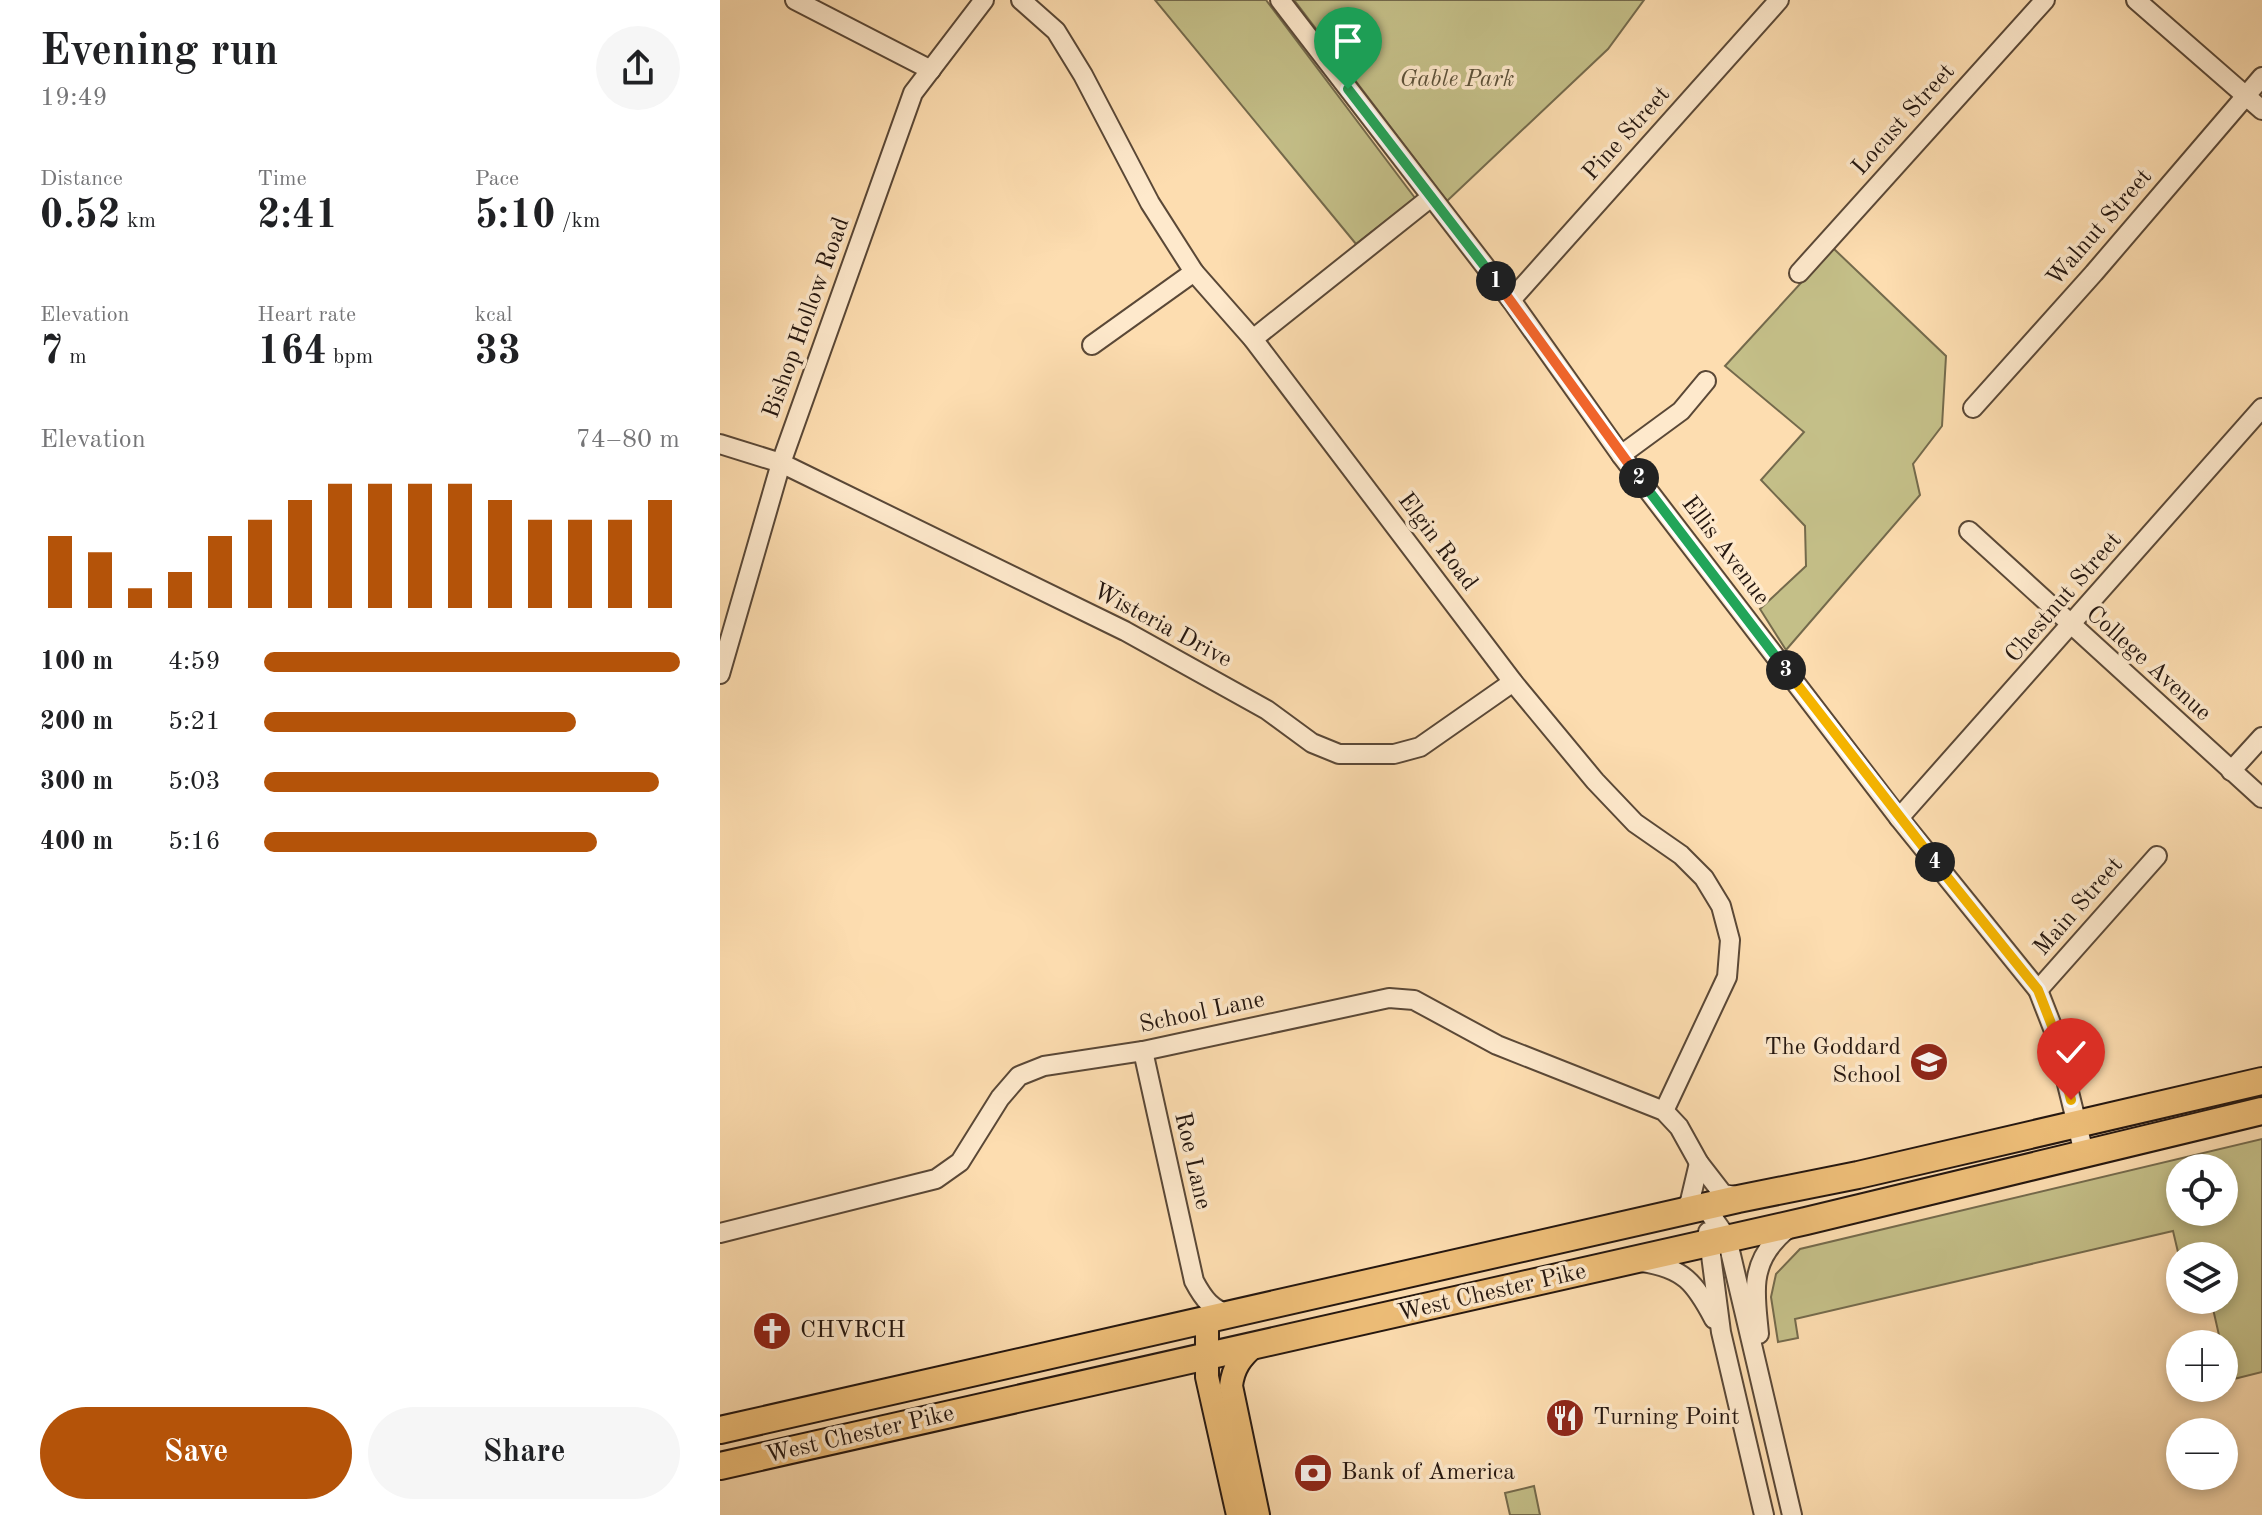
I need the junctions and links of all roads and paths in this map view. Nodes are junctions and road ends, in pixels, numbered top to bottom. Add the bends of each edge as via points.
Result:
1 (795, 0) edge
2 (984, 0) edge
3 (1021, 0) edge
4 (1280, 0) edge
5 (1779, 0) edge
6 (2045, 0) edge
7 (2136, 0) edge
8 (931, 70) junction
9 (2262, 77) edge
10 (2245, 95) junction
11 (2262, 110) edge
12 (1430, 198) junction
13 (1194, 272) junction
14 (1799, 273) dead end
15 (1511, 300) junction
16 (1253, 339) junction
17 (1092, 345) dead end
18 (1706, 381) dead end
19 (1973, 408) dead end
20 (2262, 408) edge
21 (720, 444) edge
22 (1621, 455) junction
23 (781, 463) junction
24 (1969, 531) dead end
25 (2071, 627) junction
26 (720, 674) edge
27 (1513, 682) junction
28 (2262, 737) edge
29 (2231, 771) junction
30 (2262, 798) edge
31 (1899, 818) junction
32 (2157, 856) dead end
33 (2038, 990) junction
34 (1143, 1051) junction
35 (2262, 1081) edge
36 (1664, 1111) junction
37 (2262, 1111) edge
38 (2077, 1124) junction
39 (2084, 1153) junction
40 (1699, 1163) junction
41 (1744, 1198) junction
42 (1694, 1211) junction
43 (1806, 1221) junction
44 (720, 1233) edge
45 (1718, 1240) junction
46 (1611, 1266) junction
47 (1194, 1281) junction
48 (1233, 1315) junction
49 (1207, 1321) junction
50 (1173, 1328) junction
51 (1721, 1332) junction
52 (1254, 1346) junction
53 (1206, 1358) junction
54 (1764, 1396) junction
55 (720, 1430) edge
56 (720, 1466) edge
57 (1238, 1515) edge
58 (1258, 1515) edge
59 (1764, 1515) edge
60 (1792, 1515) edge

1 - 8 street
2 - 8 street, Bishop Hollow Road
3 - 13 street, Elgin Road via 1056,31
4 - 12 street, Ellis Avenue
5 - 15 street, Pine Street
6 - 14 street, Locust Street
7 - 10 street
8 - 23 street, Bishop Hollow Road via 913,93
9 - 10 street, Walnut Street
10 - 11 street
10 - 19 street, Walnut Street
12 - 15 street, Ellis Avenue
12 - 16 street
13 - 16 street, Elgin Road
13 - 17 street
15 - 22 street, Ellis Avenue
16 - 27 street, Elgin Road
18 - 22 street via 1681,411
20 - 25 street, Chestnut Street
21 - 23 street, Wisteria Drive
22 - 31 street, Ellis Avenue
23 - 26 street, Bishop Hollow Road
23 - 27 street, Wisteria Drive via 1125,631 1339,754 1394,754 1420,747
24 - 25 street, College Avenue
25 - 29 street, College Avenue
25 - 31 street, Chestnut Street
27 - 36 street, Elgin Road via 1595,781 1635,823 1681,855 1721,906 1730,940 1727,977
28 - 29 street
29 - 30 street, College Avenue
31 - 33 street, Ellis Avenue
32 - 33 street, Main Street
33 - 38 street, Ellis Avenue
34 - 36 street, School Lane via 1389,998 1414,1000 1497,1045
34 - 44 street, School Lane via 1044,1066 1019,1076 960,1162 936,1179
34 - 47 street, Roe Lane
35 - 38 highway, West Chester Pike
36 - 40 street, School Lane
37 - 39 highway, West Chester Pike
38 - 39 street, Ellis Avenue
38 - 41 highway, West Chester Pike
39 - 43 highway, West Chester Pike
40 - 41 street, School Lane via 1723,1194
40 - 42 street via 1690,1201
41 - 42 highway, West Chester Pike
42 - 45 street
42 - 48 highway, West Chester Pike
43 - 45 highway, West Chester Pike
43 - 54 street via 1779,1236 1757,1271
45 - 46 highway, West Chester Pike
45 - 51 street
45 - 54 street
46 - 51 street via 1642,1262 1679,1272 1696,1287
46 - 52 highway, West Chester Pike
47 - 48 street, Roe Lane via 1206,1302
47 - 50 street via 1190,1305
48 - 49 highway, West Chester Pike
49 - 50 highway, West Chester Pike
49 - 53 main road
50 - 55 highway, West Chester Pike
51 - 59 street
52 - 53 highway, West Chester Pike
52 - 58 main road via 1241,1357 1231,1386
53 - 56 highway, West Chester Pike
53 - 57 main road
54 - 60 street

